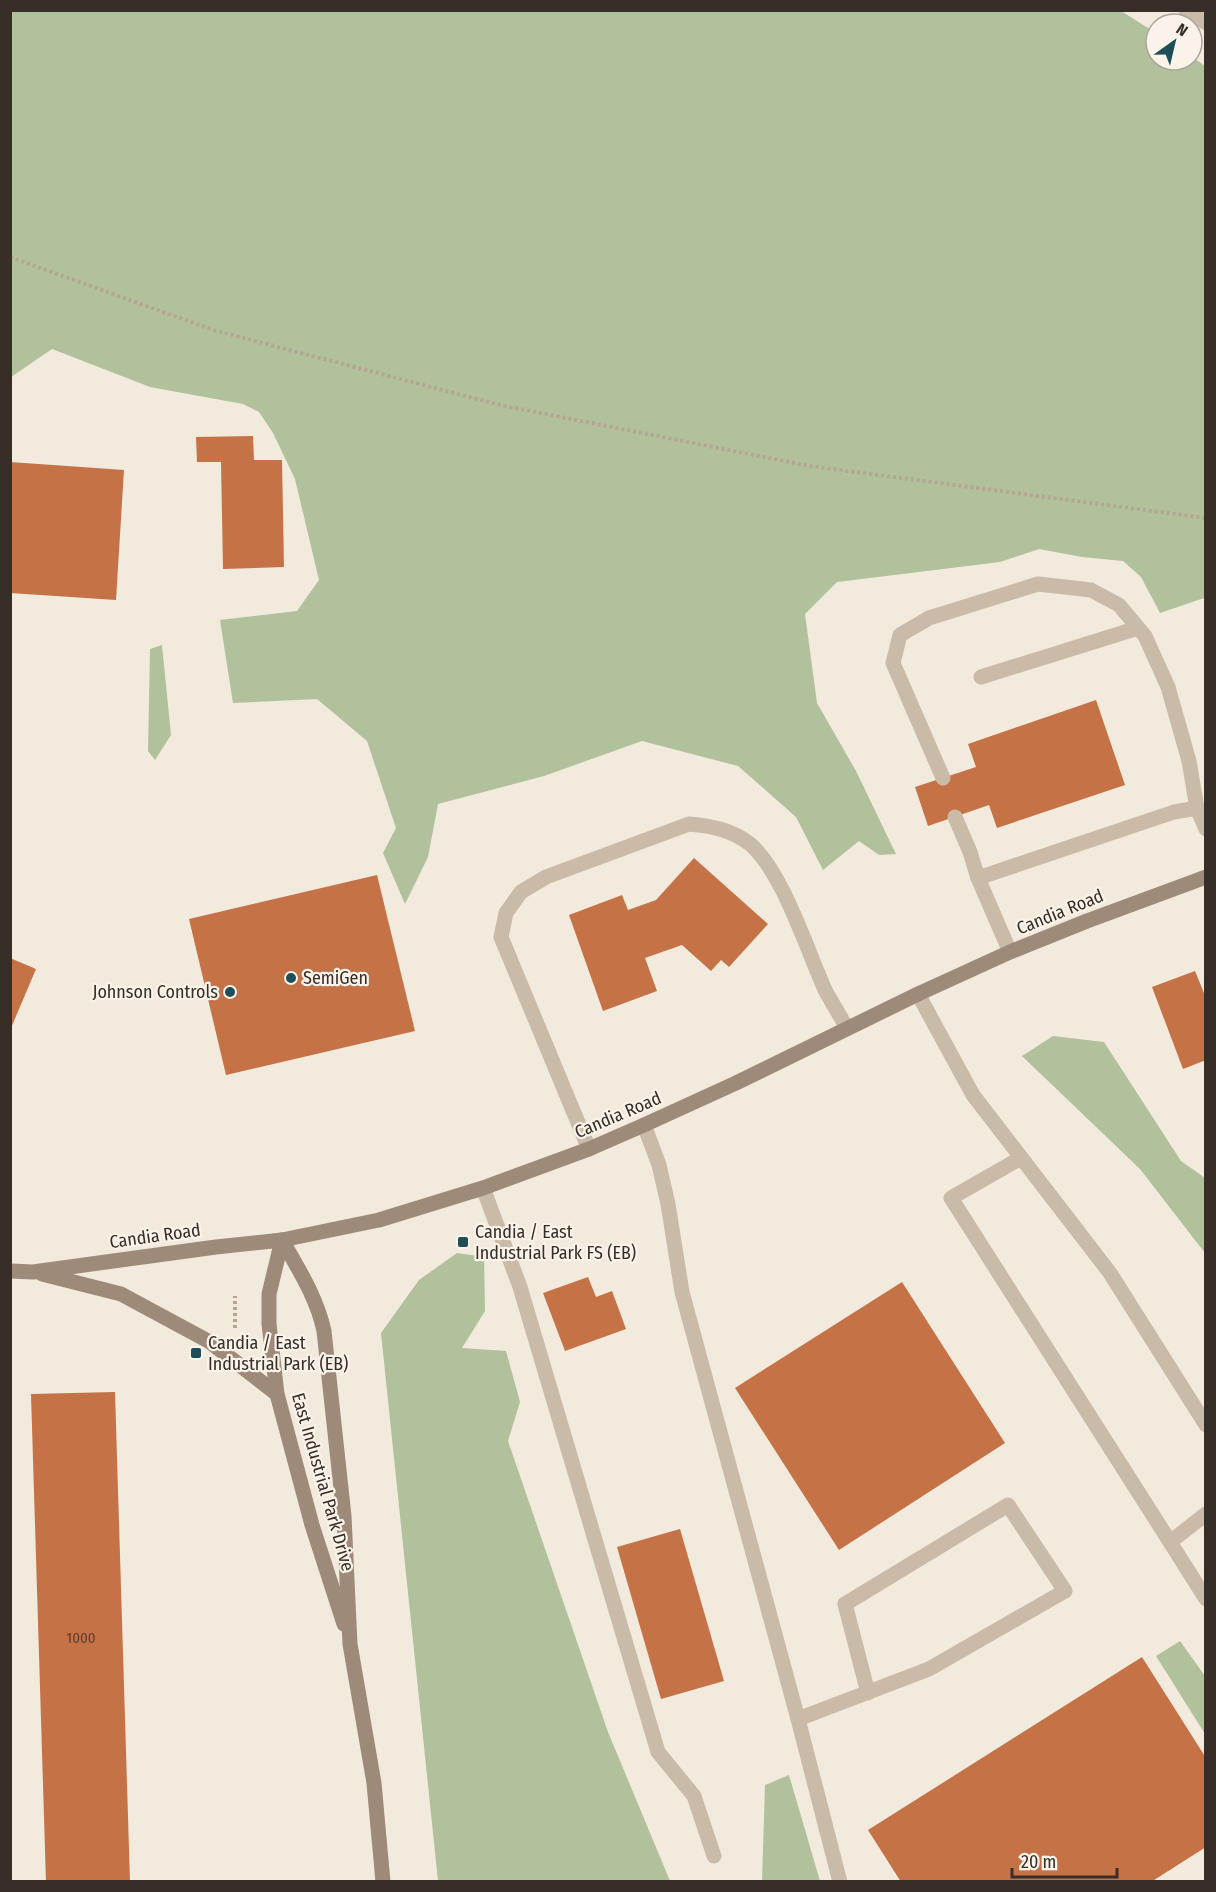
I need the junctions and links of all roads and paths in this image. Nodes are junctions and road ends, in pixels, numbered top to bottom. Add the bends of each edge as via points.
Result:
1 (1186, 10) edge
2 (1206, 23) edge
3 (10, 257) edge
4 (1206, 518) edge
5 (1138, 628) junction
6 (981, 677) dead end
7 (943, 778) dead end
8 (1197, 808) junction
9 (955, 817) dead end
10 (1206, 829) edge
11 (1206, 877) edge
12 (978, 878) junction
13 (1010, 952) junction
14 (918, 994) junction
15 (848, 1028) junction
16 (644, 1125) junction
17 (589, 1149) junction
18 (1021, 1158) junction
19 (483, 1188) junction
20 (282, 1240) junction
21 (10, 1271) edge
22 (33, 1272) junction
23 (236, 1296) dead end
24 (235, 1332) dead end
25 (277, 1394) junction
26 (1206, 1425) edge
27 (1206, 1514) edge
28 (1170, 1542) junction
29 (1206, 1599) edge
30 (350, 1644) junction
31 (868, 1693) junction
32 (798, 1719) junction
33 (714, 1856) dead end
34 (383, 1881) edge
35 (840, 1881) edge

1 - 2 street
3 - 4 path via 213,330 500,405 810,466
5 - 6 street
5 - 7 street via 1119,605 1091,590 1038,584 929,618 900,635 893,663
5 - 8 street via 1168,687 1189,760
8 - 10 street
8 - 12 street via 1174,812
9 - 12 street
11 - 13 street, Candia Road
12 - 13 street
13 - 14 street, Candia Road
14 - 15 street, Candia Road
14 - 18 street via 973,1095
15 - 16 street, Candia Road
15 - 17 street via 827,993 766,864 751,845 731,832 689,824 546,877 521,892 506,913 501,937
16 - 17 street, Candia Road
16 - 32 street via 664,1184 685,1304
17 - 19 street, Candia Road
18 - 26 street via 1110,1273
18 - 28 street via 951,1198
19 - 20 street, Candia Road via 379,1220
19 - 33 street via 520,1287 658,1752 694,1796
20 - 22 street, Candia Road
20 - 25 street, East Industrial Park Drive via 269,1294
20 - 30 street, East Industrial Park Drive via 311,1291 324,1331 344,1516
21 - 22 street, Candia Road
22 - 25 street via 122,1294 210,1342
23 - 24 path
25 - 30 street, East Industrial Park Drive via 312,1525
27 - 28 street
28 - 29 street
30 - 34 street, East Industrial Park Drive via 374,1783
31 - 31 street via 928,1669 1065,1591 1008,1505 845,1604
31 - 32 street
32 - 35 street

